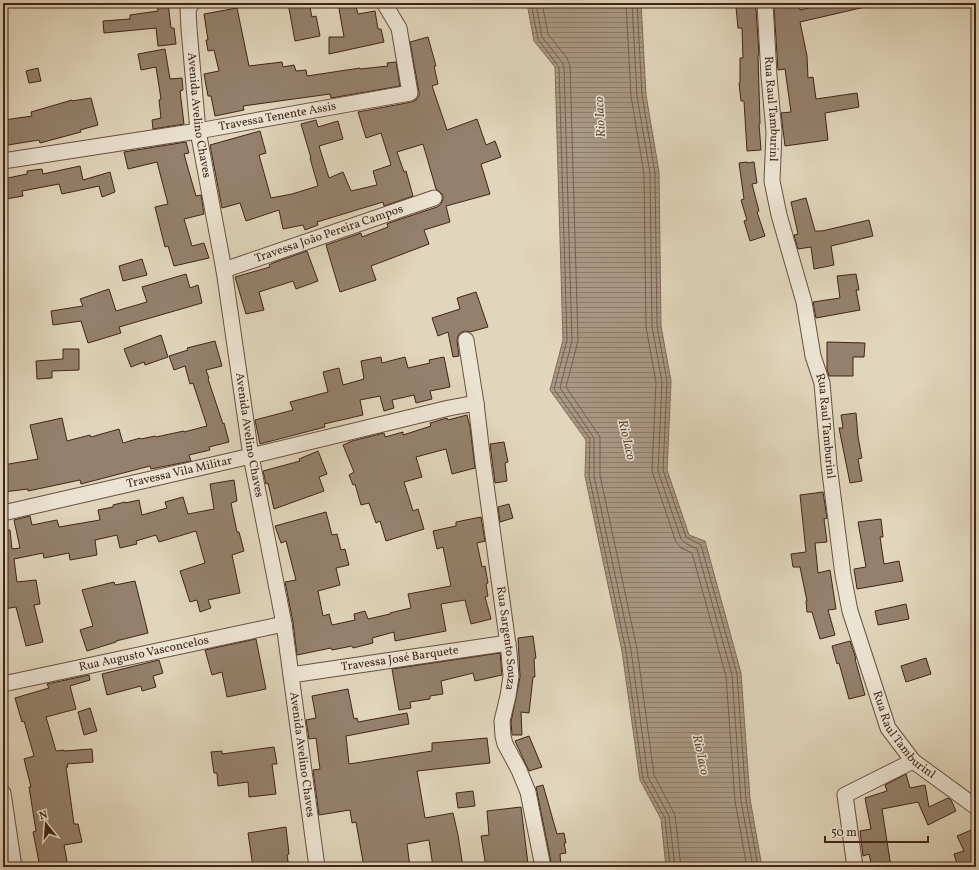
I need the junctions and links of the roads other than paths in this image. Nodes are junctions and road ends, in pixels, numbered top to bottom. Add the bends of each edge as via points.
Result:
1 (192, 3) edge
2 (384, 3) edge
3 (765, 3) edge
4 (198, 131) junction
5 (3, 161) edge
6 (434, 198) dead end
7 (224, 270) junction
8 (466, 340) dead end
9 (476, 403) junction
10 (251, 456) junction
11 (3, 513) edge
12 (284, 624) junction
13 (508, 643) junction
14 (291, 675) junction
15 (3, 684) edge
16 (913, 762) junction
17 (3, 793) edge
18 (976, 807) edge
19 (14, 867) edge
20 (317, 867) edge
21 (543, 867) edge
22 (854, 867) edge

1 - 4 street, Avenida Avelino Chaves via 188,9 188,29
2 - 4 street, Travessa Tenente Assis via 399,28 410,93
3 - 16 street, Rua Raul Tamburinl via 774,132 772,181 778,215 804,302 813,356 822,383 829,465 850,611 888,728
4 - 5 street, Travessa Tenente Assis
4 - 7 street, Avenida Avelino Chaves
6 - 7 street, Travessa João Pereira Campos
7 - 10 street, Avenida Avelino Chaves
8 - 9 street, Rua Sargento Souza
9 - 10 street, Travessa Vila Militar
9 - 13 street, Rua Sargento Souza
10 - 11 street, Travessa Vila Militar
10 - 12 street, Avenida Avelino Chaves
12 - 14 street, Avenida Avelino Chaves
12 - 15 street, Rua Augusto Vasconcelos
13 - 14 street, Travessa José Barquete
13 - 21 street, Rua Sargento Souza via 511,676 502,721 503,736 528,792
14 - 20 street, Avenida Avelino Chaves
16 - 18 street, Rua Raul Tamburinl
16 - 22 street via 845,795
17 - 19 street

